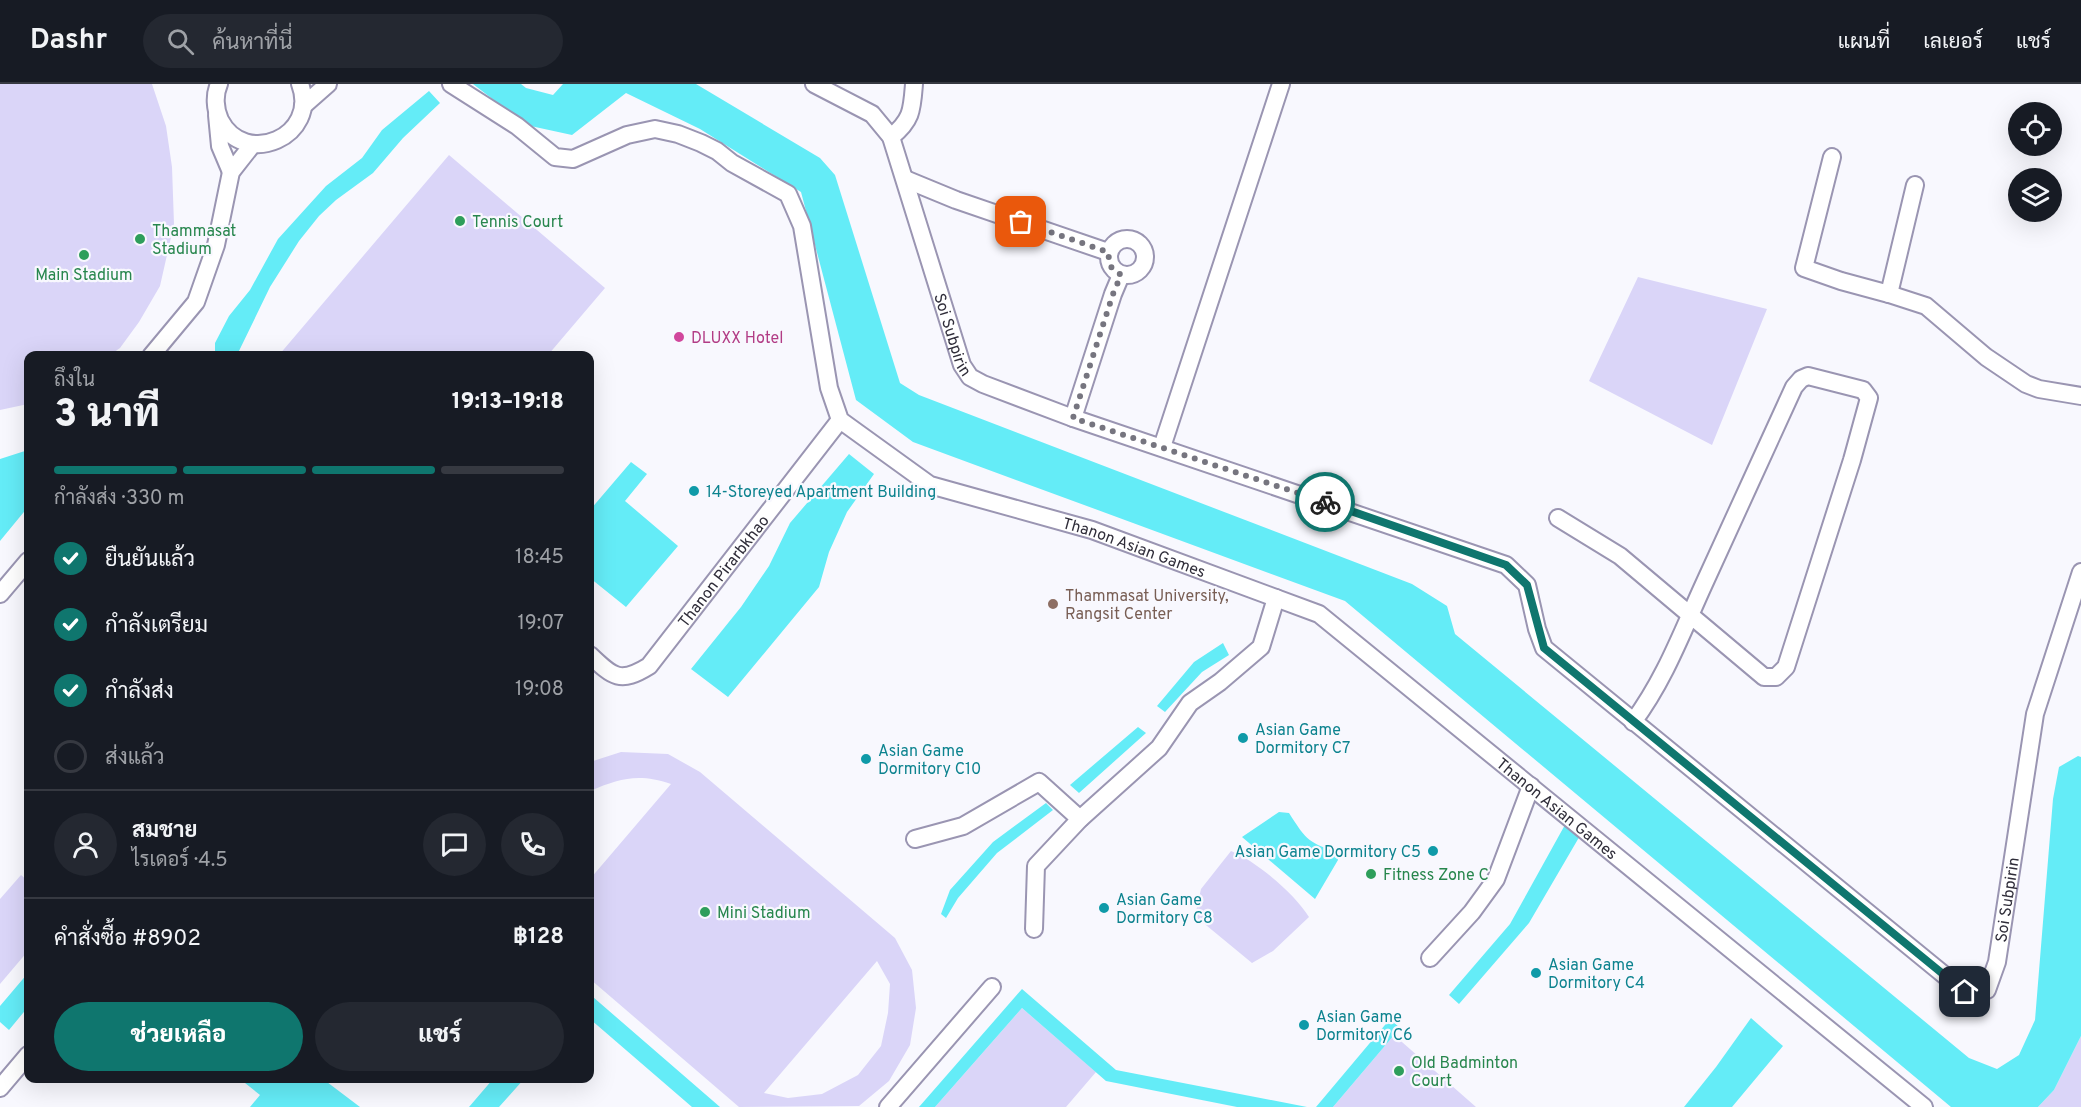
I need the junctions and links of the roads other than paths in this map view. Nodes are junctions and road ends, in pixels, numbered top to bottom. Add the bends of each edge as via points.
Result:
1 (208, 84) edge
2 (219, 84) edge
3 (300, 84) edge
4 (328, 84) edge
5 (451, 84) edge
6 (814, 84) edge
7 (914, 84) edge
8 (1281, 84) edge
9 (303, 106) junction
10 (217, 110) junction
11 (891, 136) junction
12 (253, 144) junction
13 (1832, 158) dead end
14 (231, 172) junction
15 (905, 179) junction
16 (1915, 185) dead end
17 (1108, 252) junction
18 (1121, 275) junction
19 (1889, 294) junction
20 (155, 351) edge
21 (2081, 396) edge
22 (1073, 418) junction
23 (840, 420) junction
24 (1162, 447) junction
25 (1558, 518) dead end
26 (24, 566) edge
27 (2081, 572) edge
28 (0, 594) edge
29 (1276, 598) junction
30 (1690, 615) junction
31 (594, 659) edge
32 (1633, 722) junction
33 (1531, 786) junction
34 (1080, 819) junction
35 (915, 839) dead end
36 (1034, 929) dead end
37 (1430, 958) dead end
38 (992, 987) dead end
39 (24, 1060) edge
40 (0, 1088) edge
41 (888, 1107) edge
42 (1924, 1107) edge

1 - 10 street
2 - 10 street
3 - 9 street
4 - 9 street
5 - 23 street via 517,126 555,156 573,159 627,135 655,129 701,143 788,194 802,226 829,388
6 - 11 street, Soi Subpirin via 872,114
7 - 11 street via 905,125
8 - 24 street
9 - 12 street via 299,121 289,133 277,141
10 - 12 street via 233,136
10 - 14 street via 220,146
11 - 15 street, Soi Subpirin
12 - 14 street
13 - 19 street via 1804,268
14 - 20 street via 216,245 196,302
15 - 17 street
15 - 22 street, Soi Subpirin via 962,365 970,377
16 - 19 street
17 - 18 street via 1110,266
17 - 18 street via 1116,241 1130,238 1143,246 1145,262 1136,274
18 - 22 street
19 - 21 street via 1926,306 1986,357 2026,384
22 - 24 street, Soi Subpirin
23 - 29 street, Thanon Asian Games via 930,485 1092,530
23 - 31 street, Thanon Pirarbkhao via 650,666 635,675 621,677 611,675
24 - 32 street, Soi Subpirin via 1506,565 1527,585 1544,648
25 - 30 street via 1620,556
26 - 28 street
27 - 32 street, Soi Subpirin via 2035,714 1997,962 1987,990 1980,993 1965,992
29 - 33 street, Thanon Asian Games via 1319,614
29 - 34 street via 1261,647 1190,703 1159,748
30 - 30 street via 1764,677 1776,677 1786,667 1852,460 1869,398 1863,390 1808,376 1794,387
30 - 32 street via 1669,664
33 - 37 street via 1496,879
33 - 42 street, Thanon Asian Games
34 - 35 street via 1039,782 963,826
34 - 36 street via 1036,866
38 - 41 street
39 - 40 street

